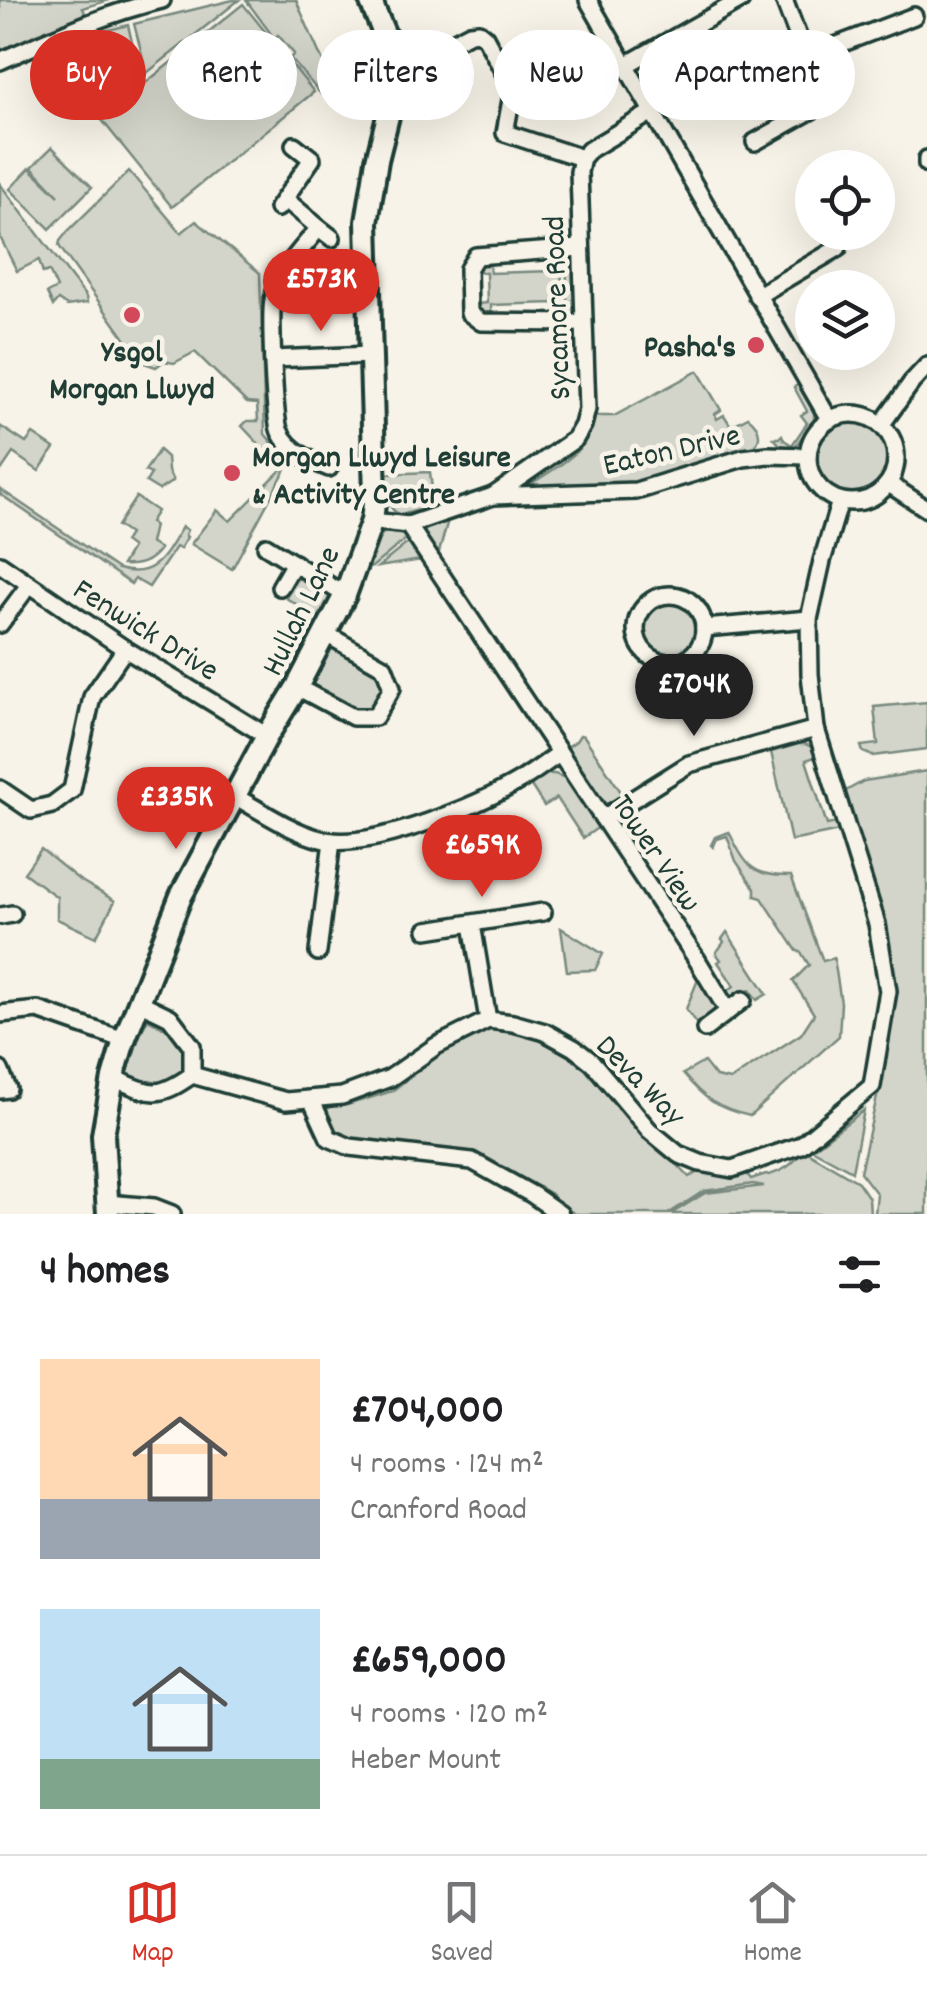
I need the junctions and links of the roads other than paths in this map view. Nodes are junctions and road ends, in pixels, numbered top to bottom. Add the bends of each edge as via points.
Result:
1 (162, 0) edge
2 (370, 0) edge
3 (588, 0) edge
4 (741, 0) edge
5 (784, 0) edge
6 (914, 16) dead end
7 (383, 30) edge
8 (796, 30) edge
9 (474, 32) edge
10 (855, 38) edge
11 (0, 61) edge
12 (626, 64) junction
13 (639, 88) edge
14 (387, 120) edge
15 (639, 120) edge
16 (657, 120) edge
17 (794, 120) edge
18 (755, 142) dead end
19 (294, 145) dead end
20 (582, 158) junction
21 (580, 248) junction
22 (835, 250) edge
23 (757, 296) junction
24 (583, 323) junction
25 (371, 354) junction
26 (273, 359) junction
27 (927, 366) edge
28 (830, 419) junction
29 (882, 424) junction
30 (808, 456) junction
31 (318, 468) dead end
32 (889, 484) junction
33 (493, 496) junction
34 (840, 501) junction
35 (927, 509) edge
36 (372, 520) junction
37 (408, 525) junction
38 (266, 546) dead end
39 (0, 564) edge
40 (294, 564) junction
41 (28, 584) junction
42 (280, 587) dead end
43 (345, 595) junction
44 (809, 619) junction
45 (0, 624) edge
46 (704, 628) junction
47 (326, 634) junction
48 (125, 649) junction
49 (297, 688) junction
50 (816, 728) junction
51 (267, 736) junction
52 (560, 754) junction
53 (0, 790) edge
54 (234, 796) junction
55 (603, 818) junction
56 (332, 842) junction
57 (542, 912) dead end
58 (472, 924) junction
59 (427, 930) dead end
60 (318, 952) dead end
61 (744, 1000) dead end
62 (139, 1002) junction
63 (728, 1011) junction
64 (0, 1014) edge
65 (488, 1020) junction
66 (705, 1029) dead end
67 (124, 1040) junction
68 (0, 1070) edge
69 (192, 1075) junction
70 (113, 1078) junction
71 (0, 1090) edge
72 (310, 1098) junction
73 (107, 1208) edge
74 (172, 1214) edge
75 (560, 1214) edge

1 - 11 street
2 - 7 street, Hullah Lane
3 - 12 street
4 - 12 street
5 - 8 street
6 - 10 street
9 - 20 street via 484,37 513,89 505,133
12 - 13 street
14 - 25 street, Hullah Lane via 367,222
15 - 20 street
16 - 23 street
17 - 18 street
19 - 26 street via 312,159 281,204 325,233 286,269 272,300
20 - 21 street, Sycamore Road
21 - 24 street, Sycamore Road
21 - 24 street via 476,256 468,269 470,313 480,322
22 - 23 street
23 - 28 street
24 - 33 street, Sycamore Road via 583,425 575,439
25 - 26 street
25 - 36 street, Hullah Lane
26 - 31 street via 280,434
27 - 29 street
28 - 29 street via 856,413
28 - 30 street via 818,428
29 - 32 street via 896,446
30 - 33 street, Eaton Drive via 744,458 636,491
30 - 34 street via 816,484
32 - 34 street via 867,500
32 - 35 street
33 - 37 street, Eaton Drive
34 - 44 street, Deva Way
36 - 37 street, Eaton Drive
36 - 43 street, Hullah Lane
37 - 52 street, Tower View
38 - 40 street
39 - 41 street, Fenwick Drive
40 - 42 street
40 - 43 street
41 - 45 street
41 - 48 street, Fenwick Drive
43 - 47 street, Hullah Lane
44 - 46 street
44 - 50 street, Deva Way
46 - 46 street via 697,650 666,663 639,644 636,622 647,603 668,594 697,607
47 - 49 street, Hullah Lane
47 - 49 street via 384,667 392,688 375,717 353,718
48 - 51 street, Fenwick Drive
48 - 53 street via 92,697 72,790 31,810
49 - 51 street, Hullah Lane
50 - 55 street via 690,764
50 - 65 street, Deva Way via 877,924 888,991 872,1086 801,1145 732,1168 716,1166 678,1154 660,1140 574,1048 545,1032
51 - 54 street, Hullah Lane
52 - 55 street, Tower View
52 - 56 street via 460,810 397,832
54 - 56 street
54 - 62 street, Hullah Lane via 181,896
55 - 63 street, Tower View
56 - 60 street
57 - 58 street
58 - 59 street
58 - 65 street
61 - 63 street
62 - 67 street, Hullah Lane
62 - 69 street via 170,1017 192,1046
63 - 66 street
64 - 67 street via 38,1010
65 - 72 street via 390,1078 342,1096
67 - 70 street, Hullah Lane
68 - 71 street via 8,1089
69 - 70 street via 169,1091 147,1092
69 - 72 street via 286,1100
70 - 73 street, Hullah Lane via 103,1135
72 - 75 street via 329,1138 350,1147 472,1161
73 - 74 street via 154,1207

